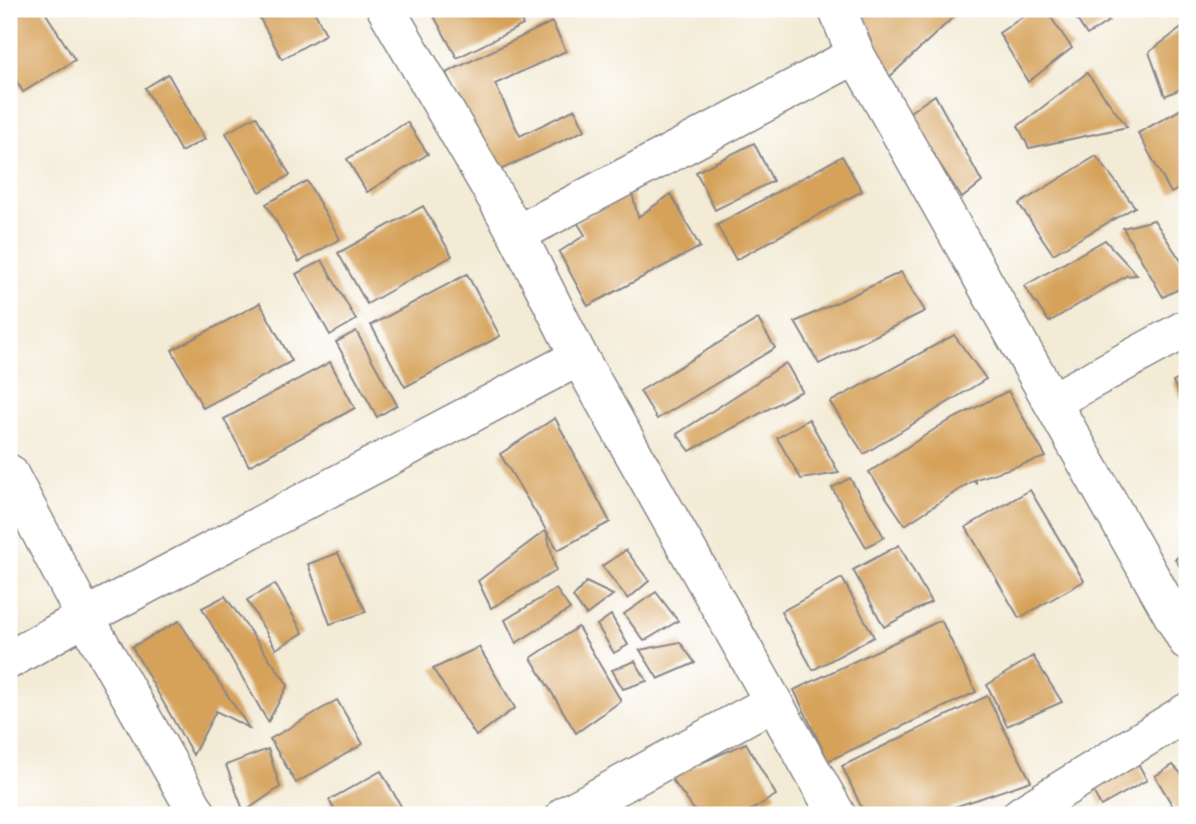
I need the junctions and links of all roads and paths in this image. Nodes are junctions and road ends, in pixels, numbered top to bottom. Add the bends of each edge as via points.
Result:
1 (386, 9) edge
2 (837, 9) edge
3 (856, 55) junction
4 (517, 234) junction
5 (1187, 327) edge
6 (579, 357) junction
7 (1054, 401) junction
8 (9, 473) edge
9 (85, 617) junction
10 (1187, 641) edge
11 (9, 660) edge
12 (773, 702) junction
13 (1187, 712) edge
14 (198, 815) edge
15 (565, 815) edge
16 (837, 815) edge
17 (1021, 815) edge

1 - 4 street
2 - 3 street
3 - 4 street
3 - 7 street
4 - 6 street
5 - 7 street
6 - 9 street
6 - 12 street
7 - 10 street
8 - 9 street
9 - 11 street
9 - 14 street
12 - 15 street
12 - 16 street
13 - 17 street

